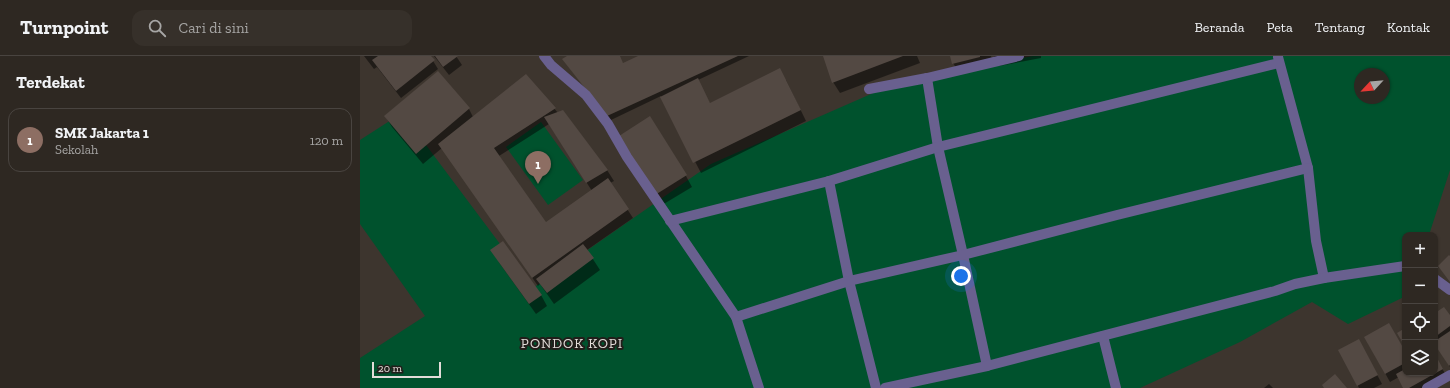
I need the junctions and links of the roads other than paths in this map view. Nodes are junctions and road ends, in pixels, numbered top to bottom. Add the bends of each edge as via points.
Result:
1 (544, 56) edge
2 (1020, 56) edge
3 (1278, 59) edge
4 (927, 78) junction
5 (869, 89) dead end
6 (938, 147) junction
7 (1308, 168) junction
8 (829, 181) junction
9 (670, 221) junction
10 (964, 255) junction
11 (1402, 266) edge
12 (1324, 278) junction
13 (849, 281) junction
14 (1438, 281) edge
15 (1450, 290) edge
16 (736, 316) junction
17 (1103, 336) junction
18 (988, 366) junction
19 (1450, 375) edge
20 (759, 388) edge
21 (876, 388) edge
22 (885, 388) edge
23 (1116, 388) edge
24 (1428, 388) edge

1 - 9 street via 586,95 604,118
2 - 4 street
3 - 6 street
3 - 7 street
4 - 5 street
4 - 6 street
6 - 8 street
6 - 10 street
7 - 10 street
7 - 12 street via 1316,241
8 - 9 street
8 - 13 street
9 - 16 street
10 - 13 street
10 - 18 street
11 - 12 street
12 - 17 street
13 - 16 street
13 - 21 street
14 - 15 street
16 - 20 street
17 - 18 street
17 - 23 street
18 - 22 street
19 - 24 street

